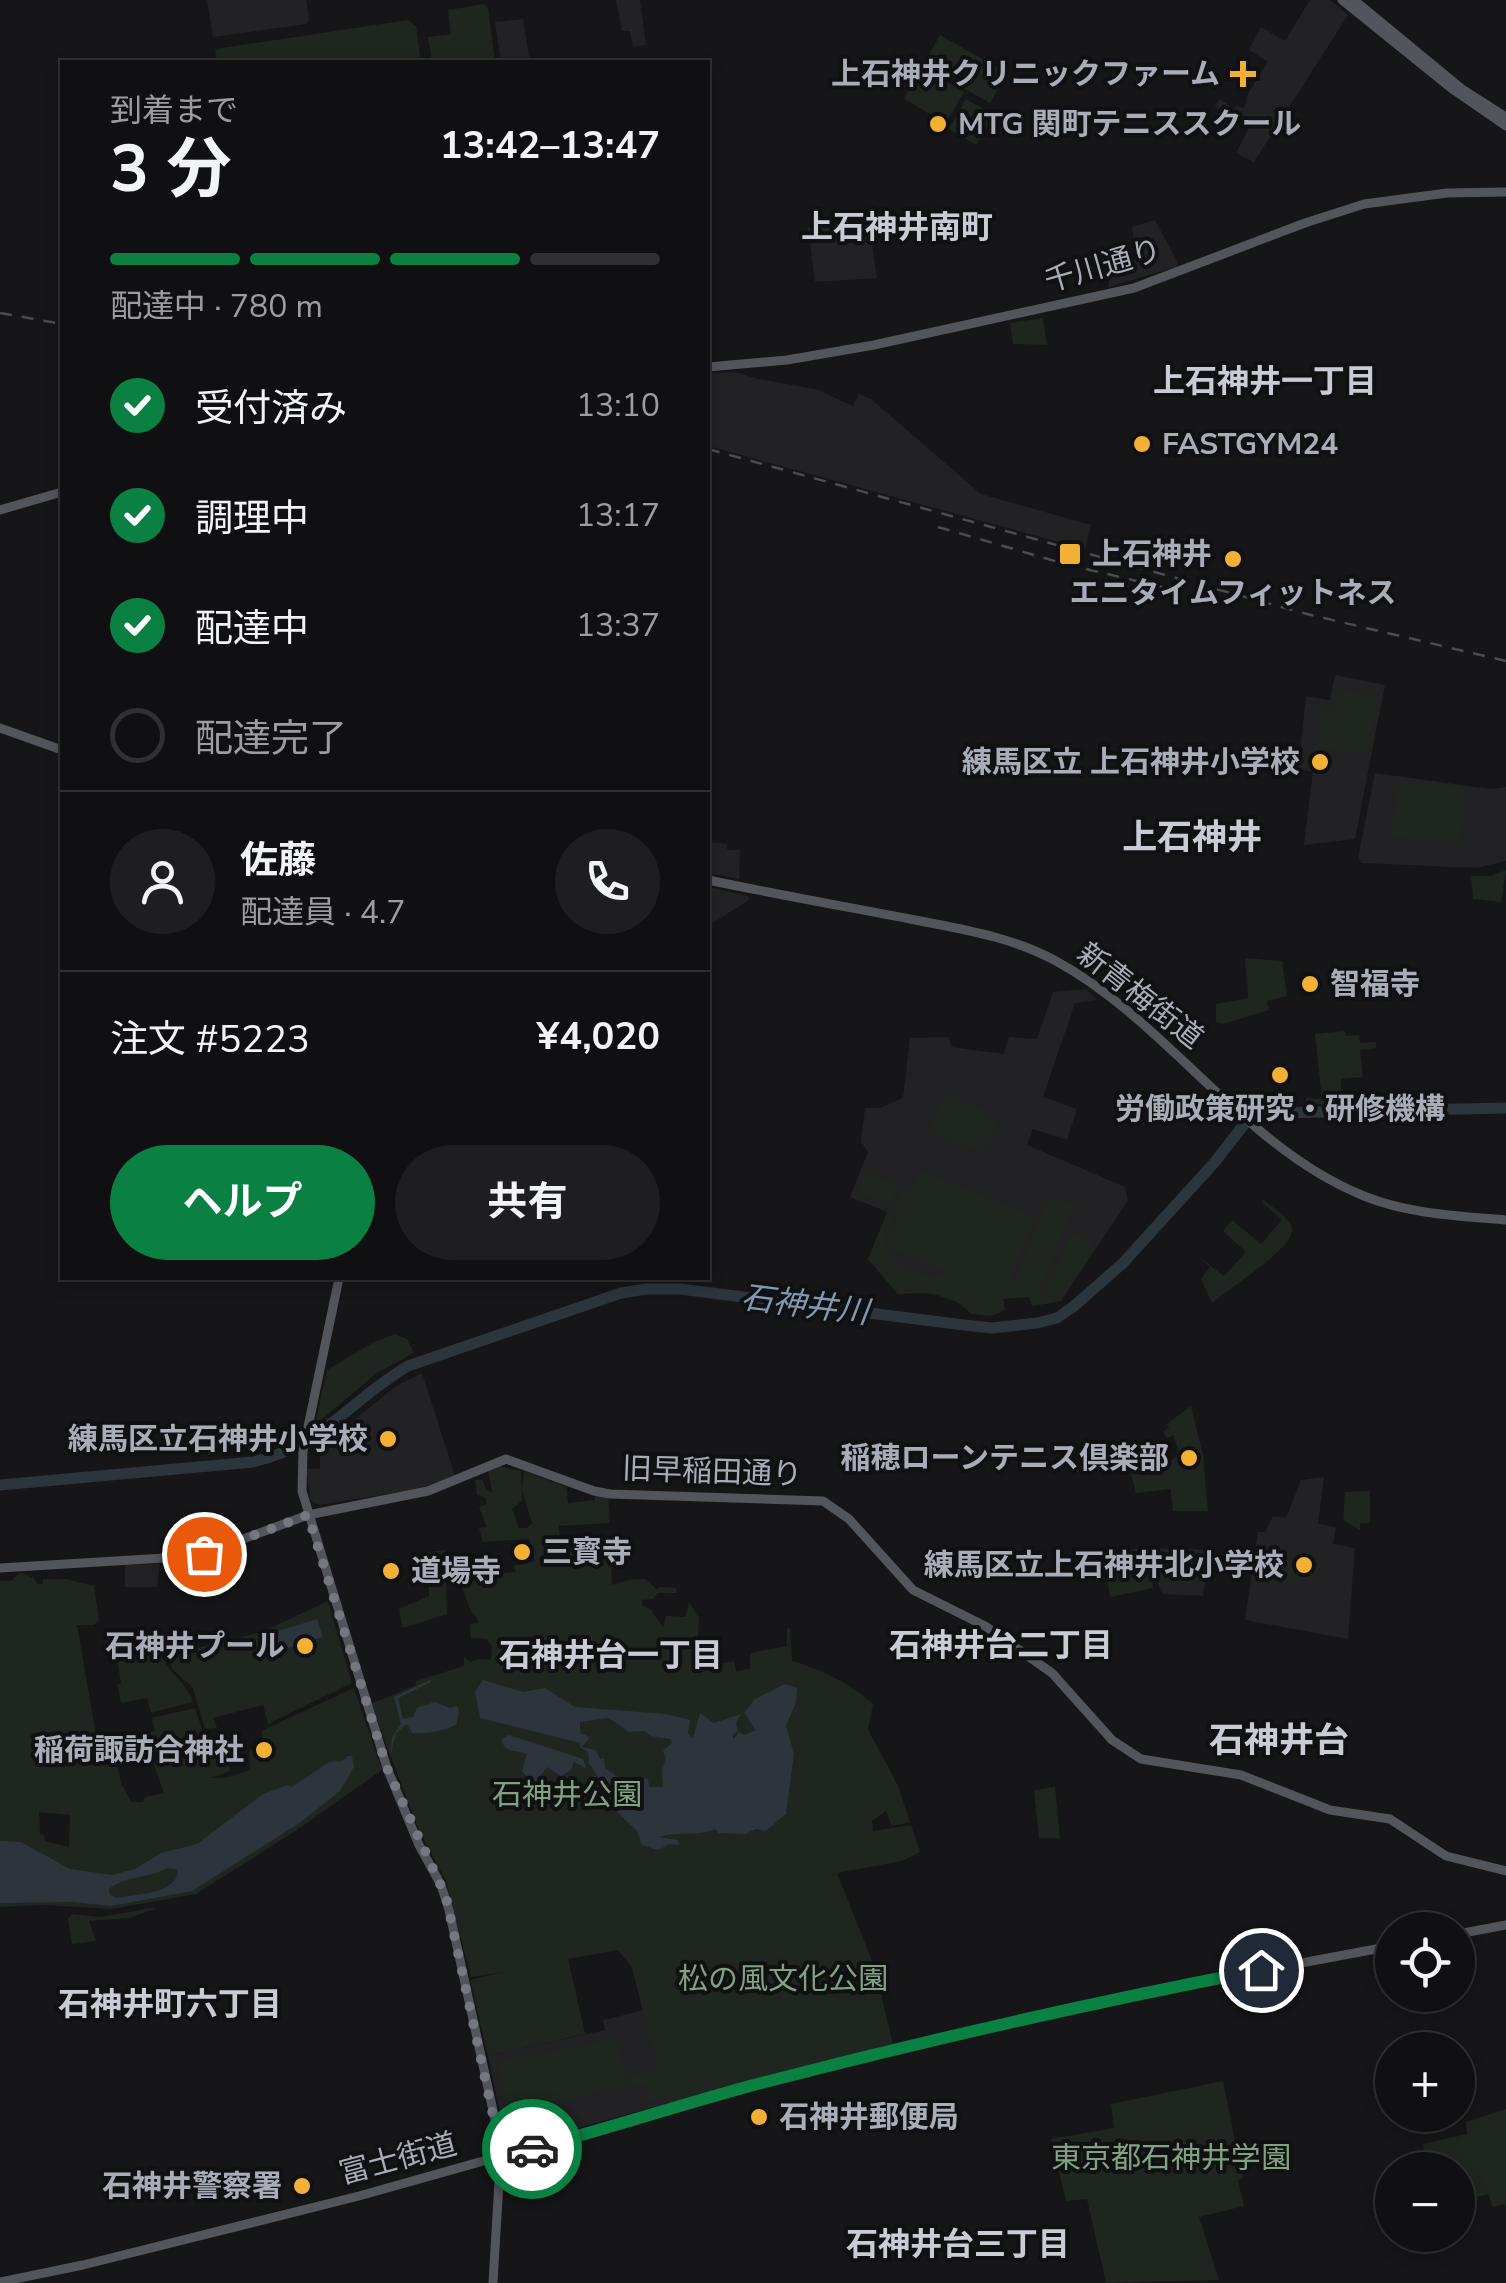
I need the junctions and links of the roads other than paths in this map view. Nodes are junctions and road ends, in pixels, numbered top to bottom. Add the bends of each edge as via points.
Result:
1 (1342, 0) edge
2 (1354, 0) edge
3 (1506, 116) edge
4 (1506, 126) edge
5 (1506, 192) edge
6 (710, 367) edge
7 (60, 493) edge
8 (0, 510) edge
9 (0, 728) edge
10 (60, 749) edge
11 (710, 880) edge
12 (1506, 1220) edge
13 (338, 1280) edge
14 (308, 1515) junction
15 (0, 1568) edge
16 (1506, 1871) edge
17 (1506, 1926) edge
18 (1475, 1931) edge
19 (1375, 1949) edge
20 (502, 2157) junction
21 (0, 2282) edge
22 (493, 2283) edge

1 - 4 main road
2 - 3 main road via 1462,89
5 - 6 main road, 千川通り via 1364,204 1134,288 874,345
7 - 8 main road
9 - 10 main road
11 - 12 main road, 新青梅街道 via 993,936 1042,954 1103,993 1320,1174 1405,1208
13 - 14 main road via 303,1451 300,1483
14 - 15 main road, 旧早稲田通り via 191,1557
14 - 16 main road, 旧早稲田通り via 415,1494 506,1459 594,1492 824,1501 849,1519 912,1590 985,1626 1039,1663 1112,1740 1141,1759 1241,1775 1330,1810 1390,1820 1446,1856
14 - 20 main road via 387,1768 446,1897
17 - 18 main road
19 - 20 main road, 富士街道 via 921,2043
20 - 21 main road, 富士街道
20 - 22 main road

